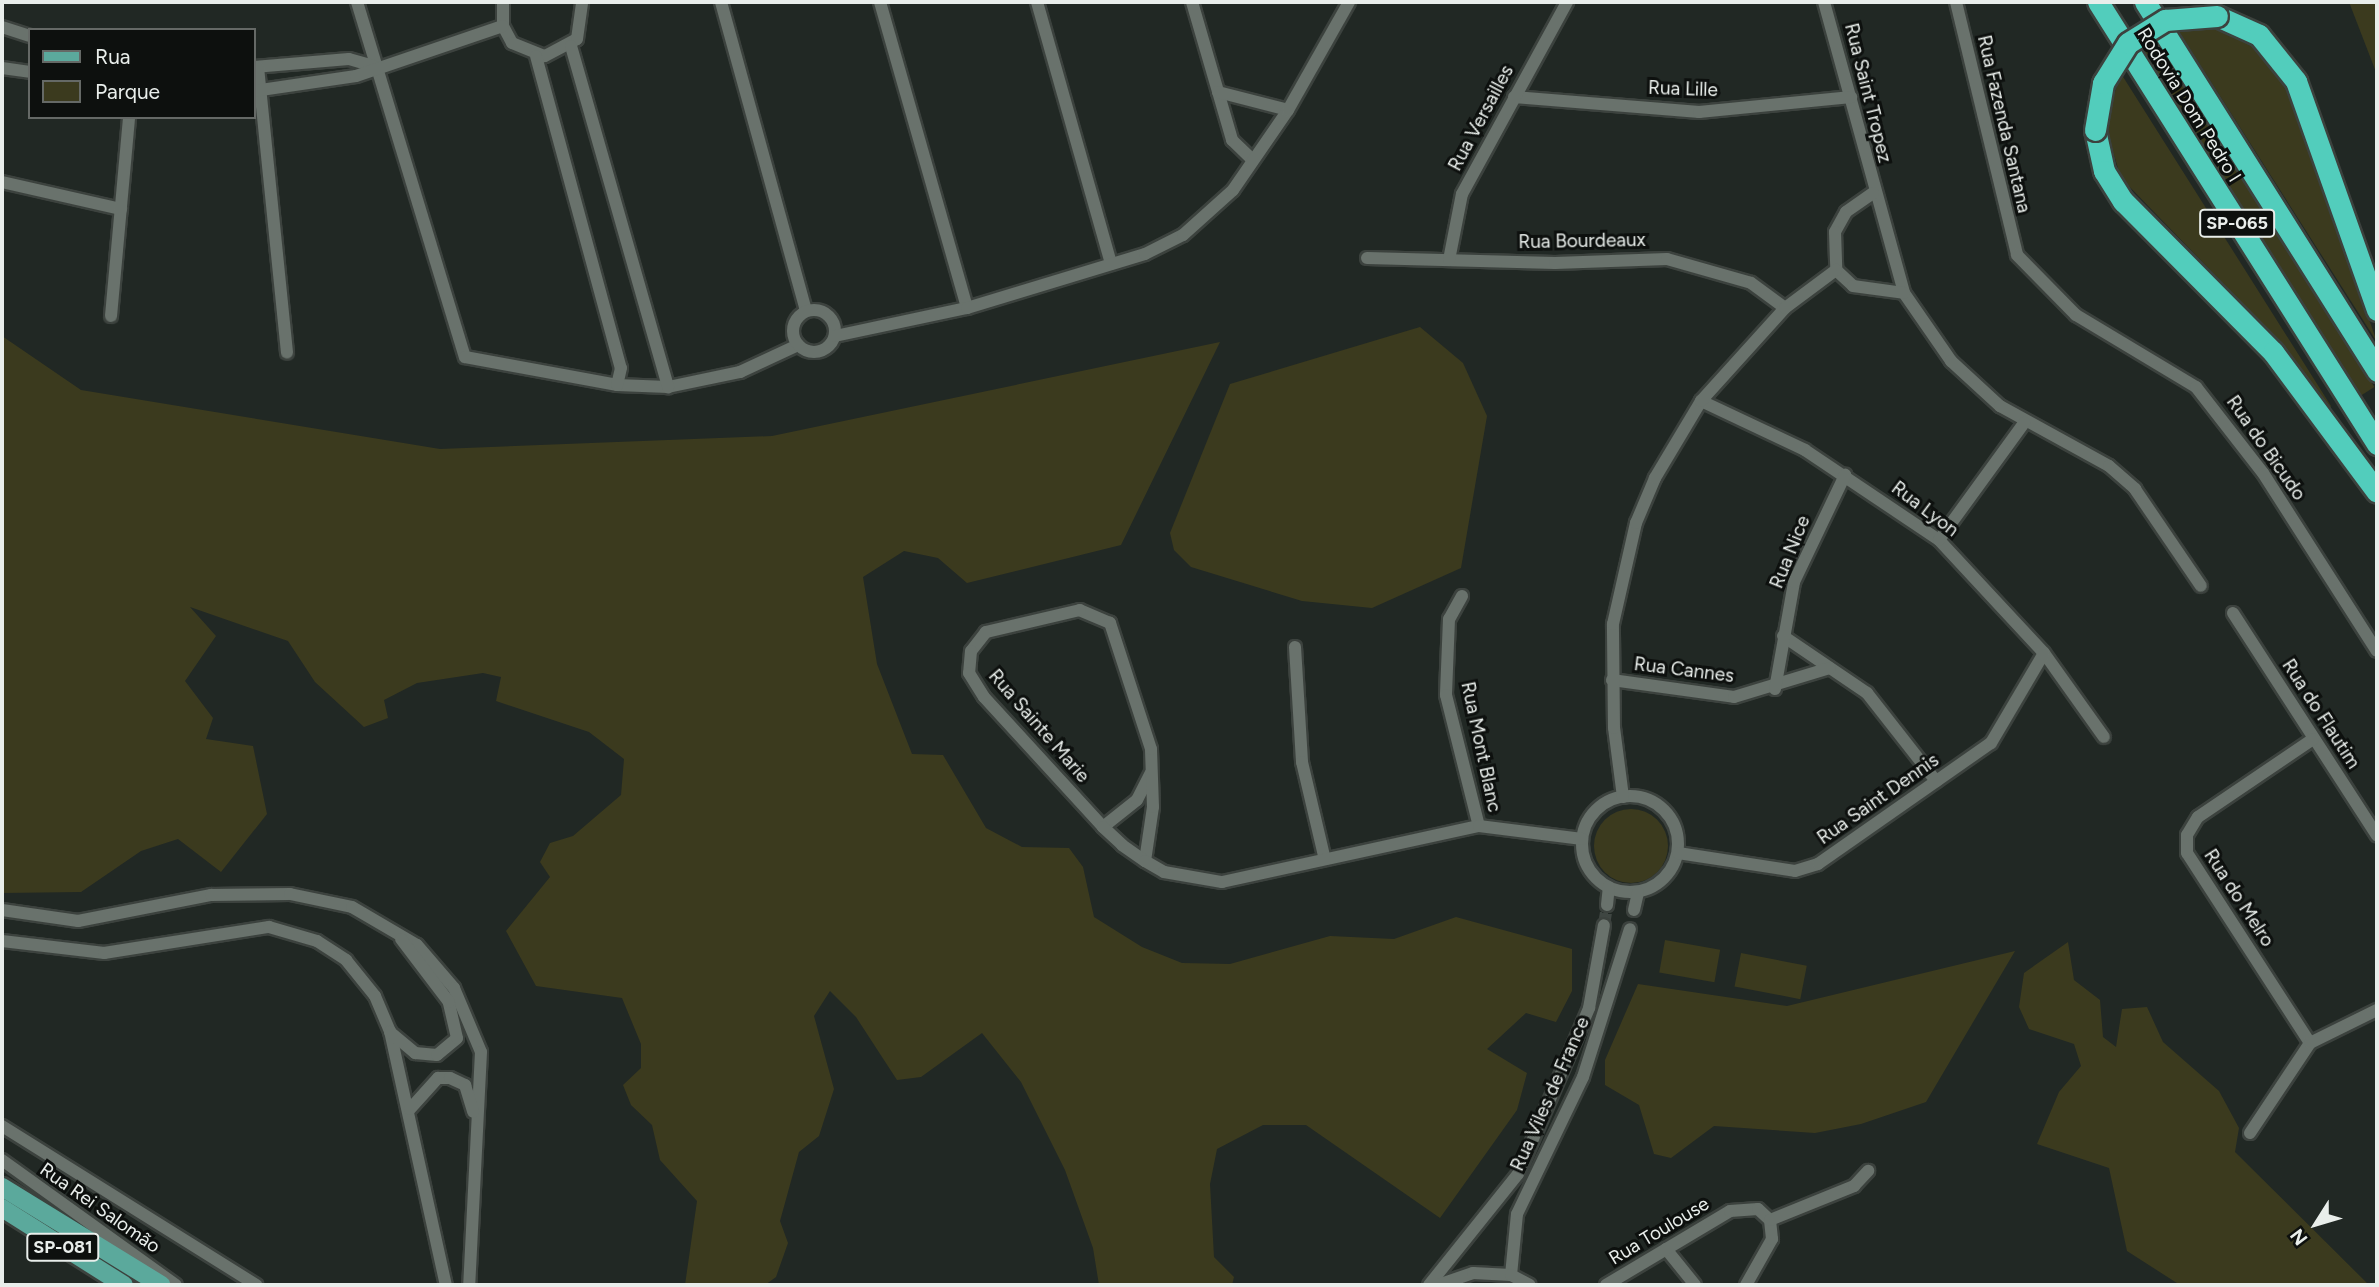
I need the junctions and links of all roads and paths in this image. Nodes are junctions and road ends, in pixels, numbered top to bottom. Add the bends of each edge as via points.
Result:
1 (356, 2) edge
2 (503, 2) edge
3 (584, 2) edge
4 (720, 2) edge
5 (880, 2) edge
6 (1037, 2) edge
7 (1192, 2) edge
8 (1349, 2) edge
9 (1567, 2) edge
10 (1824, 2) edge
11 (1956, 2) edge
12 (2098, 2) edge
13 (2144, 2) edge
14 (503, 26) junction
15 (2, 27) edge
16 (28, 35) edge
17 (571, 46) junction
18 (536, 56) junction
19 (373, 66) junction
20 (256, 67) edge
21 (2, 68) edge
22 (28, 72) edge
23 (256, 91) edge
24 (1218, 92) junction
25 (1514, 97) junction
26 (1851, 97) junction
27 (1288, 110) junction
28 (129, 119) edge
29 (1253, 160) junction
30 (2, 182) edge
31 (1873, 193) junction
32 (121, 209) junction
33 (2017, 254) joint
34 (1367, 258) dead end
35 (1449, 260) junction
36 (1111, 264) junction
37 (1836, 270) junction
38 (1904, 293) junction
39 (967, 308) junction
40 (1785, 308) junction
41 (2377, 310) edge
42 (806, 311) junction
43 (111, 316) dead end
44 (835, 336) junction
45 (798, 345) junction
46 (287, 353) dead end
47 (2377, 371) edge
48 (617, 384) junction
49 (668, 387) junction
50 (1701, 401) junction
51 (2024, 423) junction
52 (2377, 444) edge
53 (1845, 475) junction
54 (2377, 492) edge
55 (1939, 540) junction
56 (2201, 586) dead end
57 (1462, 596) dead end
58 (2233, 613) dead end
59 (1783, 636) junction
60 (1295, 647) dead end
61 (2377, 651) edge
62 (2044, 653) junction
63 (1830, 668) junction
64 (1612, 680) junction
65 (1775, 689) junction
66 (2104, 737) dead end
67 (2313, 739) junction
68 (1153, 769) junction
69 (1937, 781) junction
70 (1623, 797) junction
71 (1479, 826) junction
72 (1103, 827) junction
73 (2377, 836) edge
74 (1582, 839) junction
75 (1678, 853) junction
76 (1324, 856) junction
77 (1145, 861) junction
78 (1609, 887) junction
79 (1639, 892) junction
80 (1606, 905) tunnel mouth
81 (2, 910) edge
82 (1634, 910) dead end
83 (387, 923) junction
84 (1604, 925) tunnel mouth
85 (1630, 929) dead end
86 (2, 942) edge
87 (2377, 1010) edge
88 (390, 1031) junction
89 (2310, 1043) junction
90 (410, 1109) junction
91 (2, 1126) edge
92 (2250, 1133) dead end
93 (2, 1160) edge
94 (1868, 1171) dead end
95 (2, 1187) edge
96 (474, 1189) junction
97 (2, 1209) edge
98 (1770, 1220) junction
99 (1666, 1249) junction
100 (438, 1268) junction
101 (1511, 1275) junction
102 (124, 1285) edge
103 (161, 1285) edge
104 (176, 1285) edge
105 (256, 1285) edge
106 (435, 1285) edge
107 (446, 1285) edge
108 (469, 1285) edge
109 (1429, 1285) edge
110 (1438, 1285) edge
111 (1530, 1285) edge
112 (1606, 1285) edge
113 (1695, 1285) edge
114 (1745, 1285) edge

1 - 19 street
2 - 14 street
3 - 17 street via 582,31
4 - 42 street
5 - 39 street
6 - 36 street
7 - 24 street
8 - 27 street
9 - 25 street, Rua Versailles
10 - 26 street, Rua Saint Tropez
11 - 33 street, Rua Fazenda Santana
12 - 52 highway, Rodovia Dom Pedro I / SP-065
13 - 47 highway, Rodovia Dom Pedro I / SP-065
14 - 18 street via 519,49
14 - 19 street
15 - 16 street
17 - 18 street
17 - 49 street
18 - 48 street via 621,368
19 - 20 street via 349,59
19 - 23 street via 356,76
19 - 48 street via 465,357
20 - 23 street
21 - 22 street
23 - 46 street
24 - 27 street
24 - 29 street via 1232,140
25 - 26 street, Rua Lille via 1699,112
25 - 35 street, Rua Versailles via 1462,194
26 - 31 street, Rua Saint Tropez
27 - 29 street
28 - 32 street
29 - 36 street via 1197,226 1157,249
30 - 32 street
31 - 37 street, Rua Saint Tropez via 1846,212 1835,232
31 - 38 street, Rua Saint Tropez
32 - 43 street
33 - 61 street, Rua do Bicudo via 2076,315 2196,387 2255,461
34 - 35 street, Rua Bourdeaux
35 - 40 street, Rua Bourdeaux via 1667,259 1751,283
36 - 39 street
37 - 38 street via 1853,286
37 - 40 street
38 - 51 street, Rua Saint Tropez via 1951,361
39 - 44 street
40 - 50 street
41 - 54 highway, bridge via 2296,81 2259,34 2217,16 2165,20 2128,43 2103,83 2095,130 2104,171 2123,201 2273,352
42 - 44 street via 826,313
42 - 45 street via 793,326
44 - 45 street via 823,351
45 - 49 street via 740,372
48 - 49 street
50 - 53 street, Rua Lyon
50 - 64 street via 1655,478 1621,569
51 - 55 street
51 - 56 street, Rua Saint Tropez via 2109,466 2136,489
53 - 55 street, Rua Lyon
53 - 59 street, Rua Nice via 1794,582
55 - 62 street, Rua Lyon
57 - 71 street, Rua Mont Blanc via 1449,619 1446,695
58 - 67 street, Rua do Flautim
59 - 63 street
59 - 65 street, Rua Nice
60 - 76 street via 1302,762
62 - 66 street, Rua Lyon
62 - 69 street, Rua Saint Dennis via 1992,743
63 - 65 street, Rua Cannes
63 - 69 street via 1867,693
64 - 65 street, Rua Cannes via 1734,697
64 - 70 street
67 - 73 street, Rua do Flautim
67 - 89 street, Rua do Melro via 2198,817 2187,835 2187,853
68 - 72 street via 1137,800
68 - 72 street, Rua Sainte Marie via 1118,637 1098,612 1080,610 986,632 971,651 969,673 984,697
68 - 77 street, Rua Sainte Marie
69 - 75 street, Rua Saint Dennis via 1818,864 1795,872
70 - 74 street via 1595,811
70 - 75 street via 1646,799 1665,811 1676,830
71 - 74 street, Rua Sainte Marie
71 - 76 street, Rua Sainte Marie
72 - 77 street, Rua Sainte Marie
74 - 78 street via 1588,867
75 - 79 street via 1660,883
76 - 77 street, Rua Sainte Marie via 1222,882 1191,881
78 - 79 street
78 - 80 street
79 - 82 street
81 - 83 street via 78,921 211,895 264,892 334,901
83 - 88 street via 433,977 458,1020 457,1038 437,1055 415,1053
83 - 96 street via 431,958 464,1005 481,1052
84 - 109 street, Rua Viles de France via 1589,1009 1518,1174
85 - 101 street, Rua Viles de France via 1583,1077 1517,1214
86 - 88 street via 104,953 234,927 285,929 346,960 375,996
87 - 89 street
88 - 90 street
89 - 92 street
90 - 96 street via 438,1078 465,1085 475,1099
90 - 100 street
91 - 105 street
93 - 104 street, Rua Rei Salomão
94 - 98 street via 1854,1186
95 - 103 main road
96 - 108 street
97 - 102 main road, SP-081
98 - 99 street, Rua Toulouse via 1758,1209 1730,1211
98 - 114 street via 1772,1239
99 - 112 street, Rua Toulouse
99 - 113 street
100 - 106 street
100 - 107 street
101 - 110 street via 1473,1273
101 - 111 street

